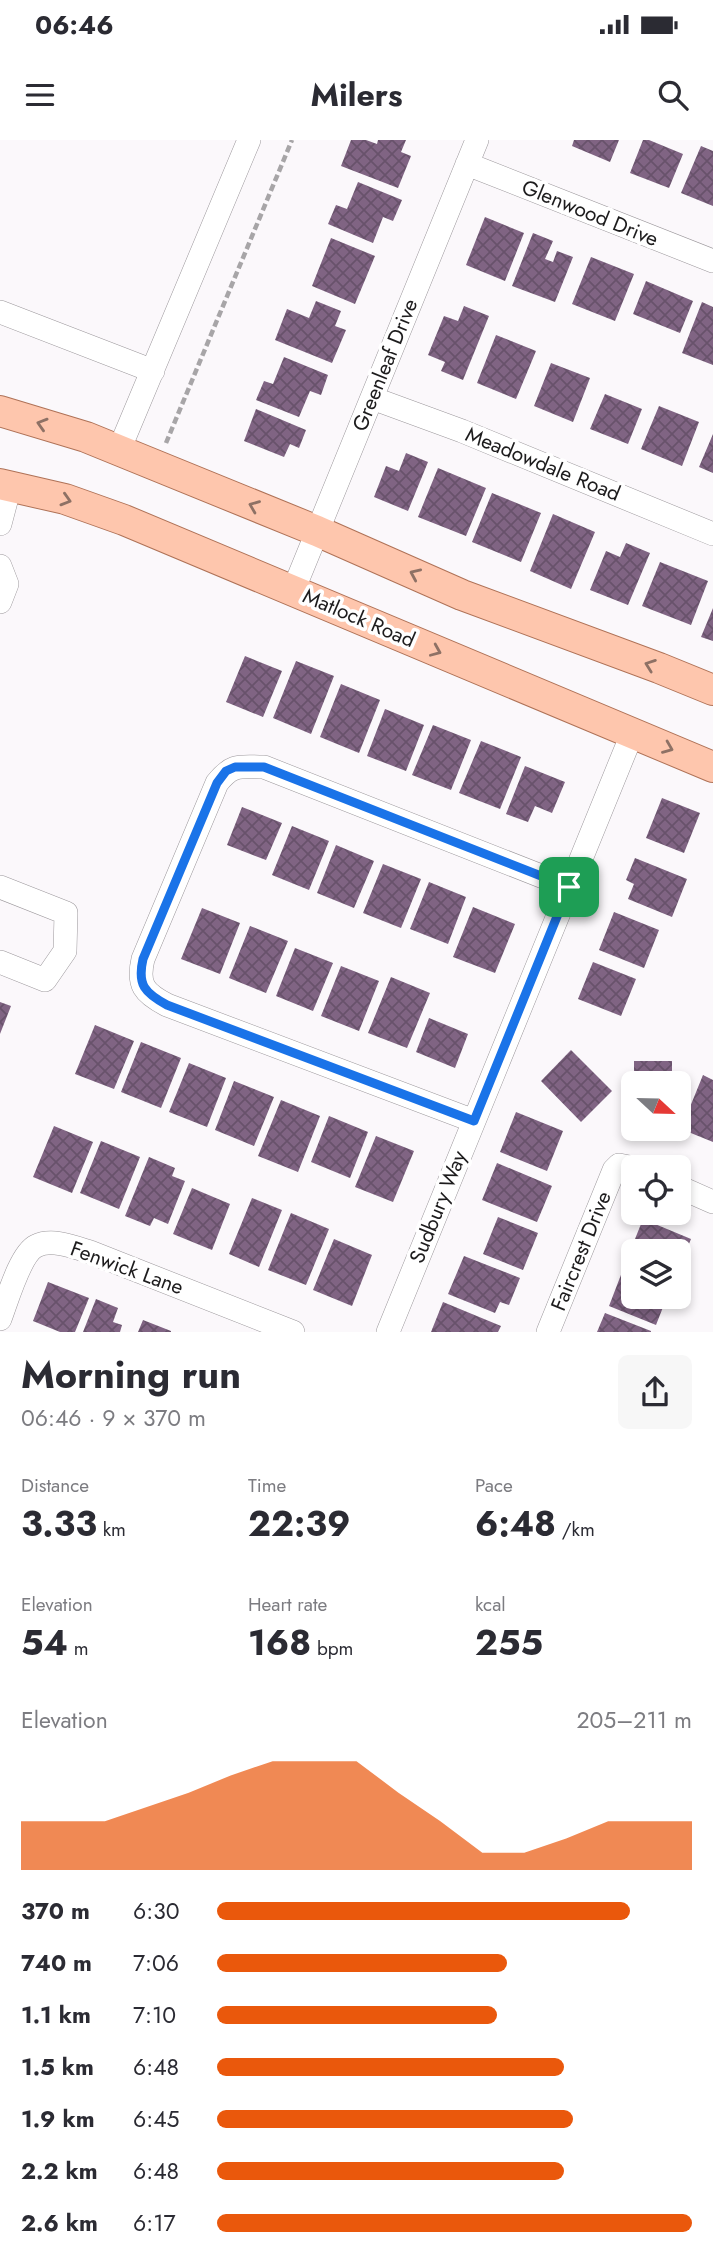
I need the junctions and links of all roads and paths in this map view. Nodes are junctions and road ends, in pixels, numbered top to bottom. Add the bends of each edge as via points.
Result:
1 (249, 140) edge
2 (292, 140) edge
3 (477, 140) edge
4 (467, 164) junction
5 (713, 261) edge
6 (0, 312) edge
7 (153, 372) junction
8 (372, 397) junction
9 (0, 411) edge
10 (165, 446) dead end
11 (119, 450) junction
12 (5, 485) edge
13 (0, 524) edge
14 (317, 531) junction
15 (713, 534) edge
16 (0, 566) edge
17 (293, 591) junction
18 (0, 602) edge
19 (713, 690) edge
20 (632, 734) junction
21 (713, 767) edge
22 (0, 887) edge
23 (569, 887) junction
24 (0, 962) edge
25 (474, 1121) junction
26 (621, 1175) edge
27 (691, 1192) edge
28 (713, 1202) edge
29 (0, 1319) edge
30 (293, 1332) edge
31 (388, 1332) edge
32 (548, 1332) edge

1 - 7 street
2 - 10 path
3 - 4 street, Greenleaf Drive
4 - 5 street, Glenwood Drive
4 - 8 street, Greenleaf Drive
6 - 7 street
7 - 11 street
8 - 14 street, Greenleaf Drive
8 - 15 street, Meadowdale Road
11 -> 9 main road
14 -> 11 main road
12 - 13 street
12 -> 17 main road, Matlock Road via 124,520
14 - 17 street, Greenleaf Drive
19 -> 14 main road via 462,596
16 - 18 street via 7,584
17 -> 20 main road, Matlock Road
20 -> 21 main road, Matlock Road
20 - 23 street, Sudbury Way
22 - 24 street via 65,913 65,951 45,980
23 - 25 street, Sudbury Way
23 - 25 street via 264,767 235,767 217,783 143,959 139,975 148,995 167,1005
25 - 31 street, Sudbury Way
26 - 32 street, Faircrest Drive
27 - 28 street
29 - 30 street, Fenwick Lane via 25,1256 37,1245 61,1243

